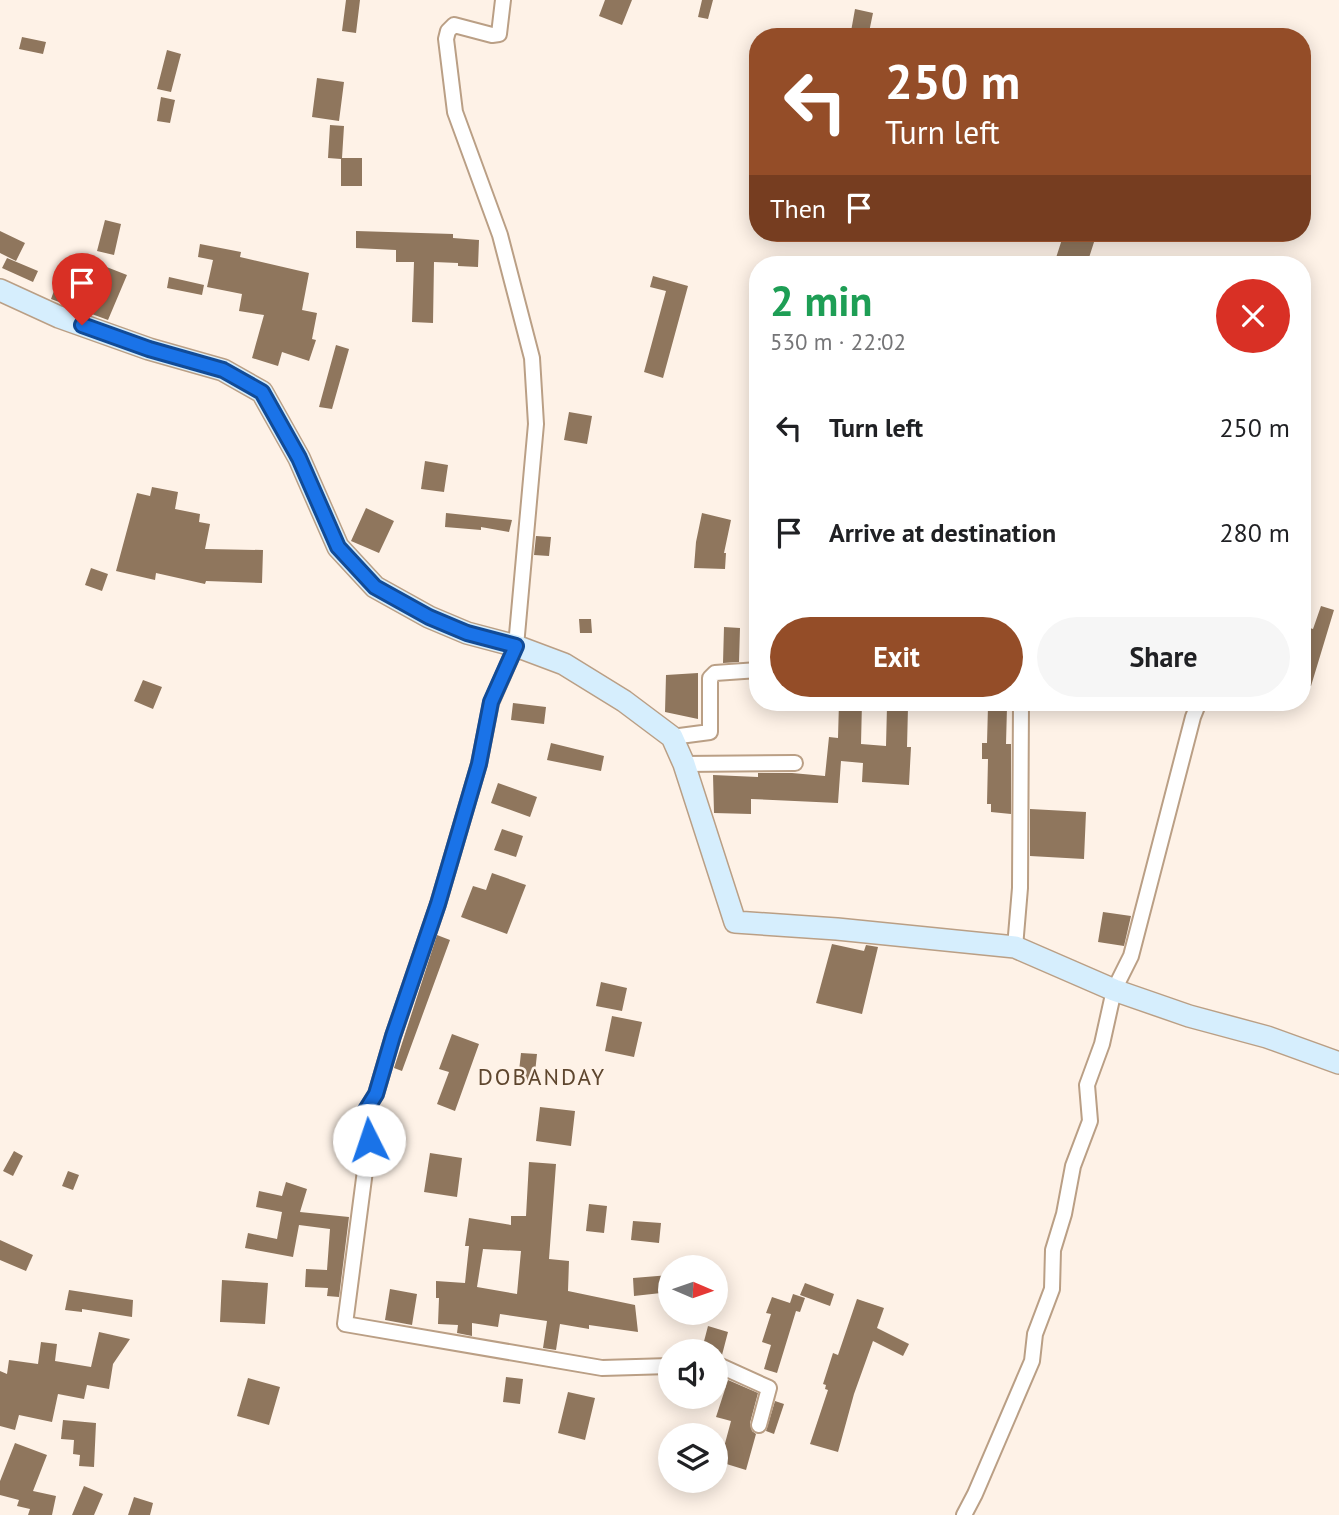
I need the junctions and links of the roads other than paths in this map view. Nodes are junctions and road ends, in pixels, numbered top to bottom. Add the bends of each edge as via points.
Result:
1 (503, 0) edge
2 (0, 290) edge
3 (516, 646) junction
4 (749, 671) edge
5 (1021, 711) edge
6 (1195, 711) edge
7 (672, 737) junction
8 (795, 763) dead end
9 (684, 764) junction
10 (1015, 947) junction
11 (1114, 990) junction
12 (1339, 1063) edge
13 (658, 1366) edge
14 (728, 1369) edge
15 (759, 1425) dead end
16 (964, 1515) edge

1 - 3 street via 499,34 454,25 446,38 454,112 500,235 532,358 536,424
2 - 3 street via 59,317 223,370 262,392 299,458 338,547 375,587 454,628
3 - 7 street via 564,664
3 - 13 street via 491,702 479,764 438,904 376,1094 361,1118 369,1140 345,1324 602,1368
4 - 7 street via 715,673 710,678 710,732
5 - 10 street via 1020,888
6 - 11 street via 1131,956
7 - 9 street
8 - 9 street
9 - 10 street via 735,922
10 - 11 street
11 - 12 street
11 - 16 street via 1087,1085 1090,1121 1073,1166 1053,1250 1052,1289 1035,1334 1032,1361
14 - 15 street via 769,1388

